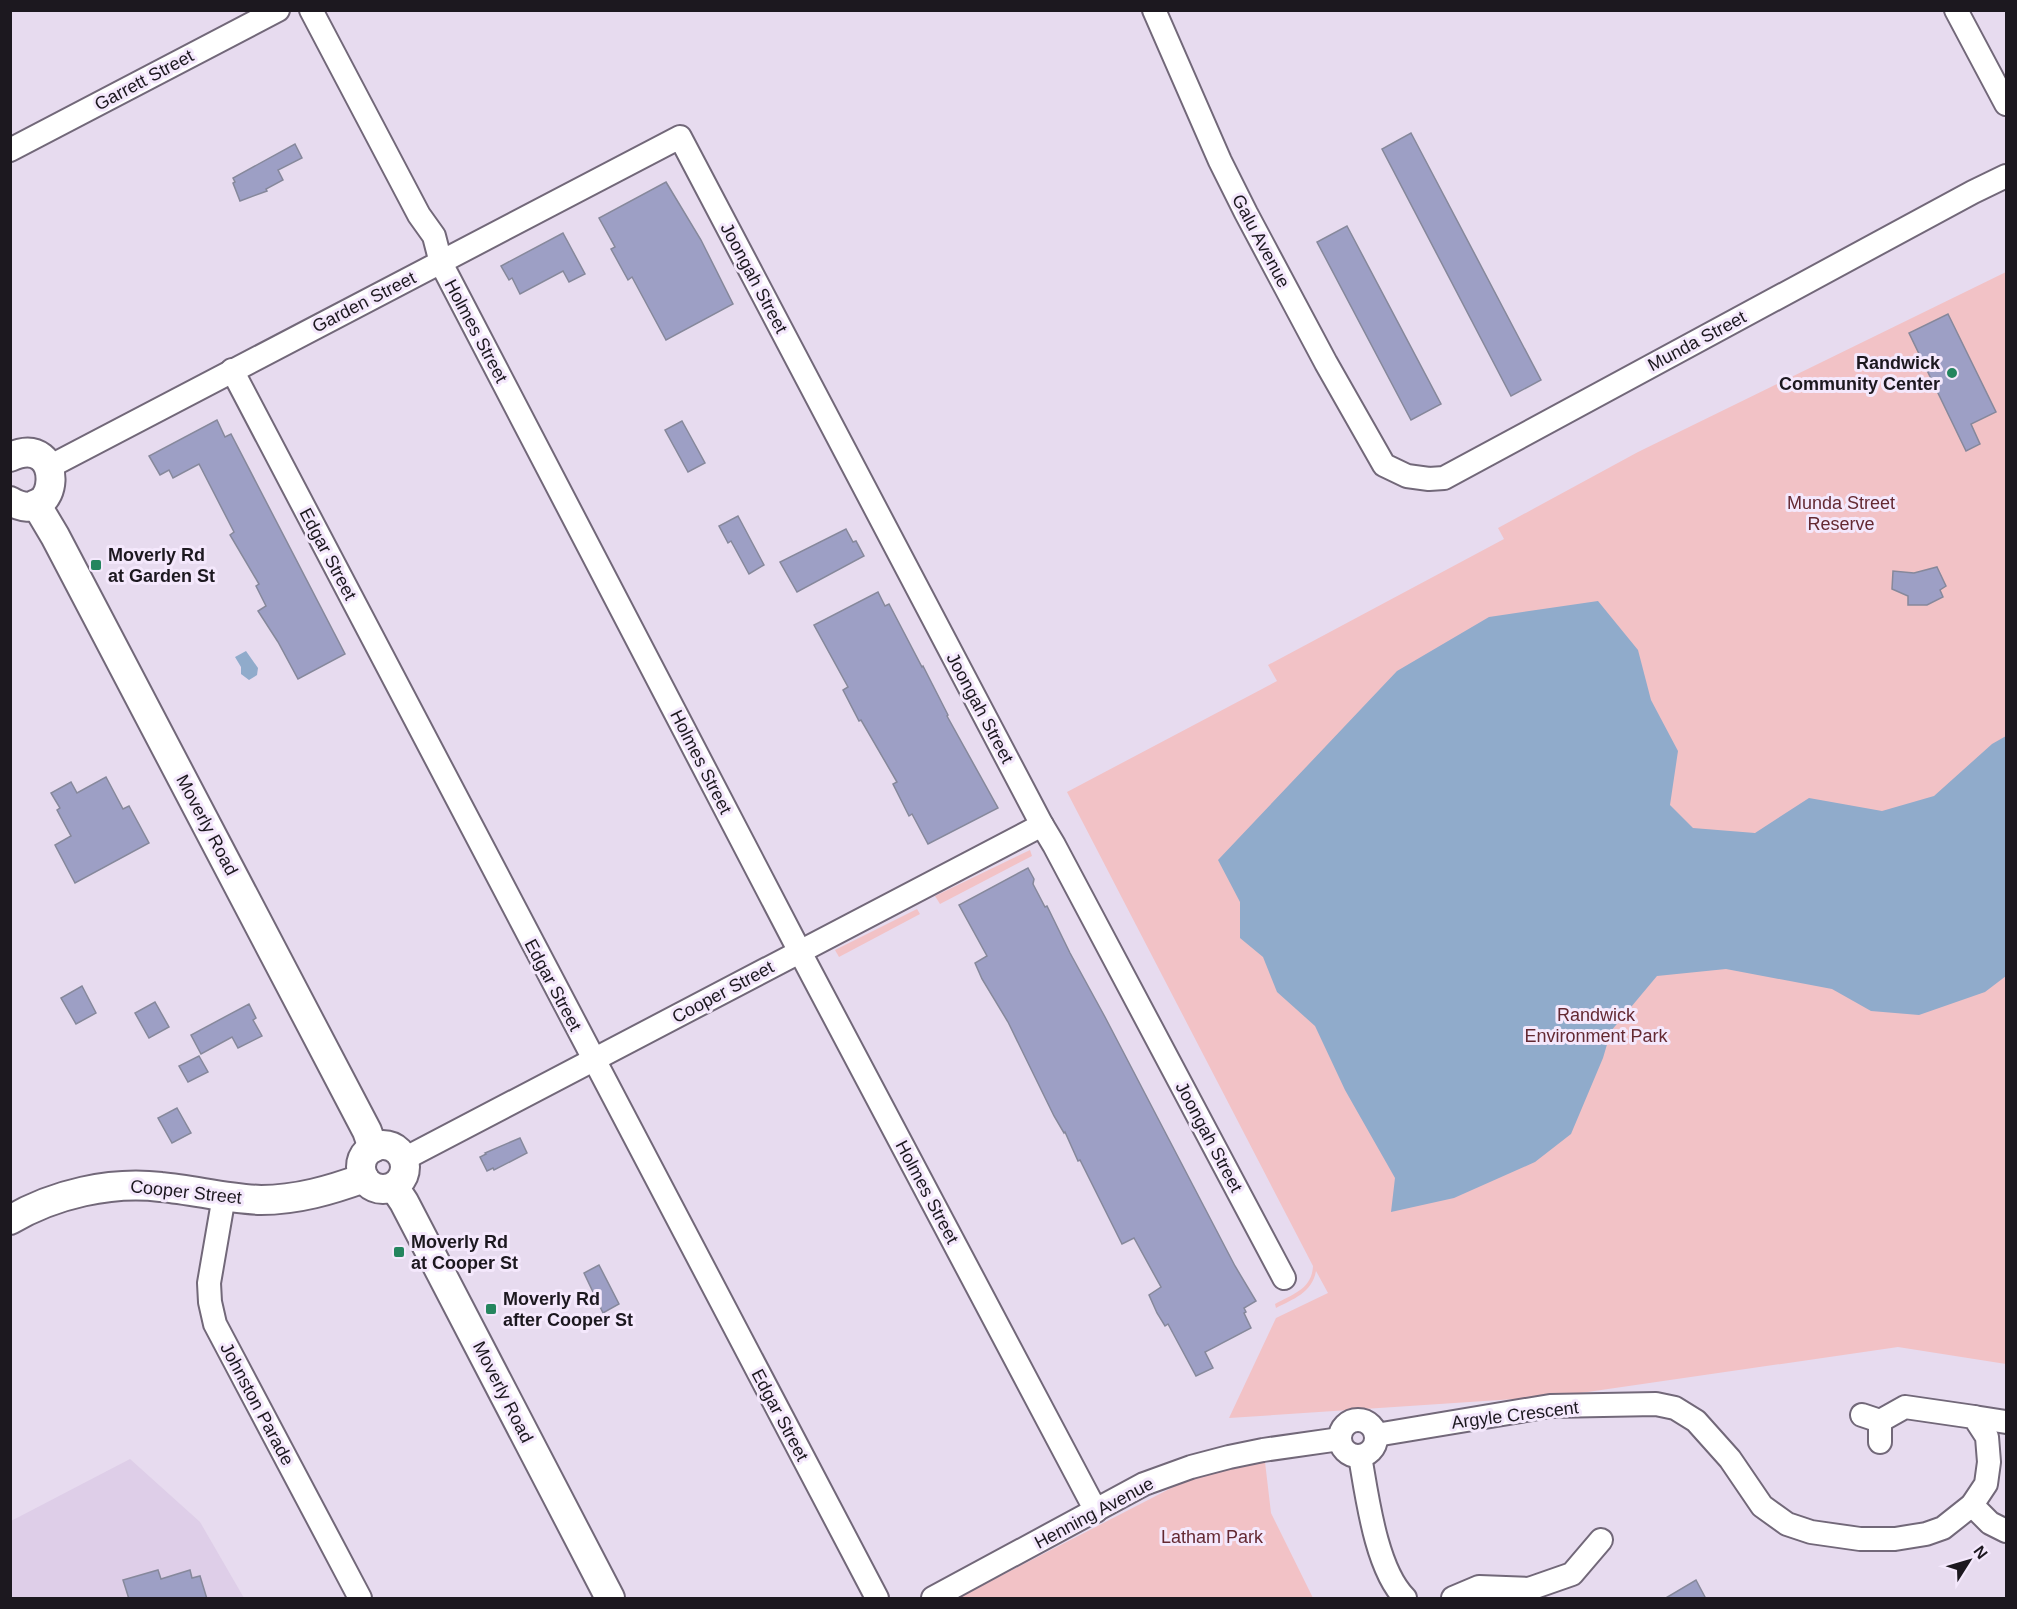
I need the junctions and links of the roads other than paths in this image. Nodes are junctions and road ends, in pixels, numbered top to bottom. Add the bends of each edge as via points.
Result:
1 (278, 10) edge
2 (311, 10) edge
3 (1154, 10) edge
4 (1956, 10) edge
5 (2007, 104) edge
6 (680, 136) joint
7 (10, 150) edge
8 (2007, 176) edge
9 (441, 263) junction
10 (232, 370) junction
11 (11, 457) edge
12 (1384, 465) joint
13 (49, 467) junction
14 (23, 503) edge
15 (1042, 825) junction
16 (800, 952) junction
17 (593, 1060) junction
18 (373, 1148) junction
19 (404, 1159) junction
20 (364, 1178) junction
21 (394, 1187) junction
22 (224, 1196) junction
23 (12, 1217) edge
24 (1284, 1278) dead end
25 (1974, 1417) junction
26 (2007, 1422) edge
27 (1874, 1426) dead end
28 (1376, 1435) junction
29 (1340, 1439) junction
30 (1360, 1456) junction
31 (1972, 1505) junction
32 (1096, 1511) junction
33 (2007, 1531) edge
34 (1600, 1540) dead end
35 (360, 1599) edge
36 (610, 1599) edge
37 (877, 1599) edge
38 (933, 1599) edge
39 (1405, 1599) edge
40 (1453, 1599) edge

1 - 7 street, Garrett Street
2 - 9 street, Holmes Street via 419,215 434,236
3 - 12 street, Galu Avenue via 1246,213
4 - 5 street
6 - 9 street, Garden Street
6 - 15 street, Joongah Street
8 - 12 street, Munda Street via 1444,478 1407,476
9 - 10 street, Garden Street
9 - 16 street, Holmes Street
10 - 13 street, Garden Street
10 - 17 street, Edgar Street
11 - 13 street via 32,454
13 - 14 street via 52,484 44,500
14 - 18 street, Moverly Road via 55,536
15 - 16 street, Cooper Street
15 - 24 street, Joongah Street
16 - 17 street, Cooper Street
16 - 32 street, Holmes Street
17 - 19 street, Cooper Street
17 - 37 street, Edgar Street
18 - 19 street via 391,1147
18 - 20 street via 363,1158
19 - 21 street via 403,1178
20 - 21 street via 374,1187
20 - 22 street, Cooper Street via 334,1190 293,1198
21 - 36 street, Moverly Road
22 - 23 street, Cooper Street via 160,1186 111,1186 43,1204
22 - 35 street, Johnston Parade via 209,1283 215,1324
25 - 26 street
25 - 27 street via 1905,1407
25 - 31 street, Argyle Crescent via 1987,1437 1989,1462 1986,1484
28 - 29 street via 1369,1423 1356,1419 1344,1426
28 - 30 street via 1372,1449
28 - 31 street, Argyle Crescent via 1550,1406 1656,1404 1674,1408 1696,1421 1730,1459 1762,1506 1787,1524 1811,1532 1860,1539 1926,1534 1943,1528
29 - 30 street via 1346,1451
29 - 32 street, Henning Avenue via 1263,1450 1191,1467 1144,1484
30 - 39 street via 1385,1567
31 - 33 street via 1990,1523
32 - 38 street, Henning Avenue
34 - 40 street via 1572,1574 1529,1589 1479,1587

